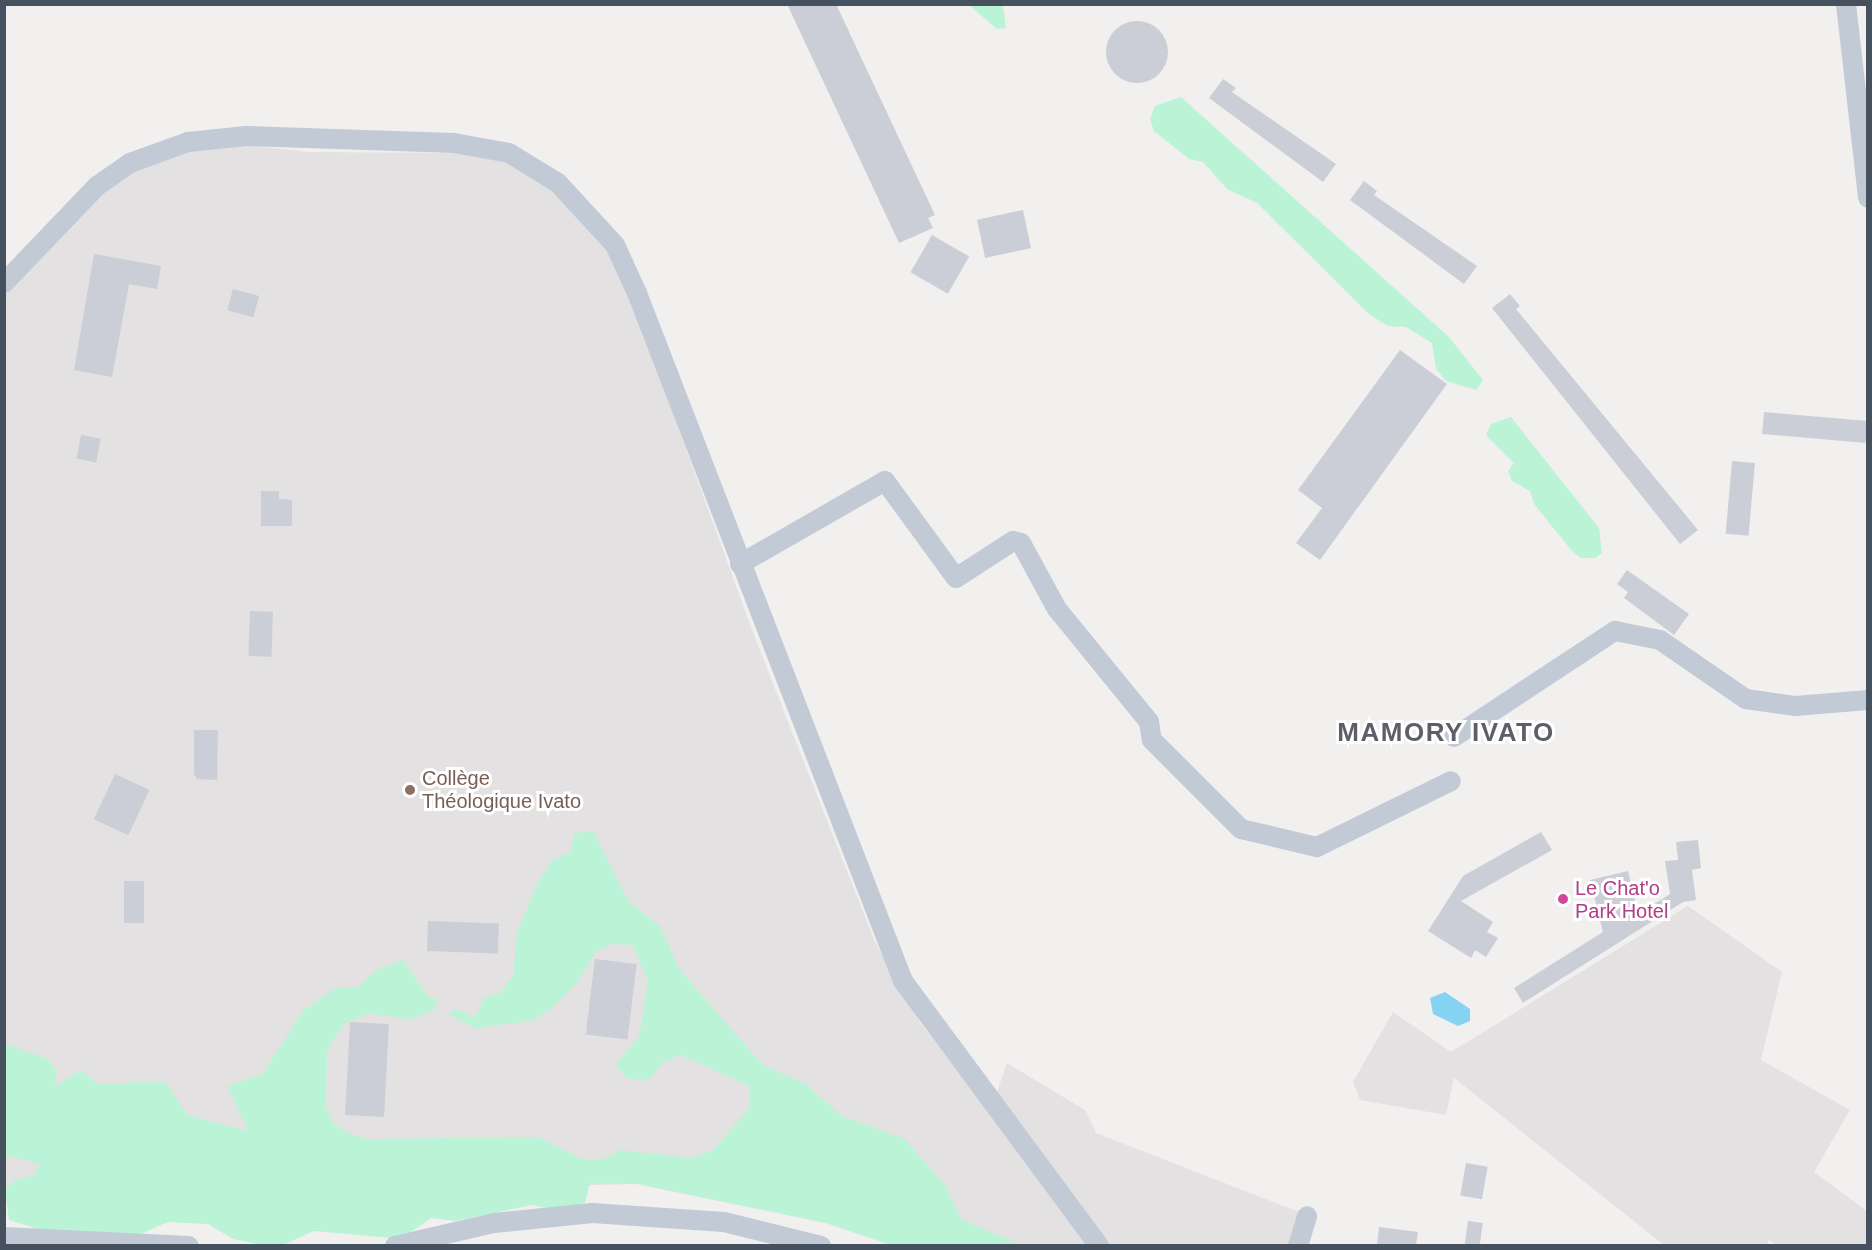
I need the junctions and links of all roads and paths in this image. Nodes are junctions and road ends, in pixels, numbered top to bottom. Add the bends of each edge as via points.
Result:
1 (1846, 4) edge
2 (1868, 198) edge
3 (4, 283) edge
4 (740, 564) junction
5 (1868, 700) edge
6 (1454, 737) dead end
7 (1451, 781) dead end
8 (1307, 1216) dead end
9 (4, 1237) edge
10 (189, 1245) edge
11 (395, 1245) edge
12 (820, 1245) edge
13 (1099, 1245) edge
14 (1298, 1245) edge

1 - 2 street
3 - 4 street via 97,186 130,163 188,141 292,137 454,143 509,153 558,183 615,245
4 - 7 street via 885,481 956,578 1013,541 1021,543 1057,609 1149,722 1152,740 1242,829 1317,848
4 - 13 street via 903,981
5 - 6 street via 1795,706 1746,699 1660,640 1615,632
8 - 14 street
9 - 10 street
11 - 12 street via 494,1223 592,1213 724,1222

